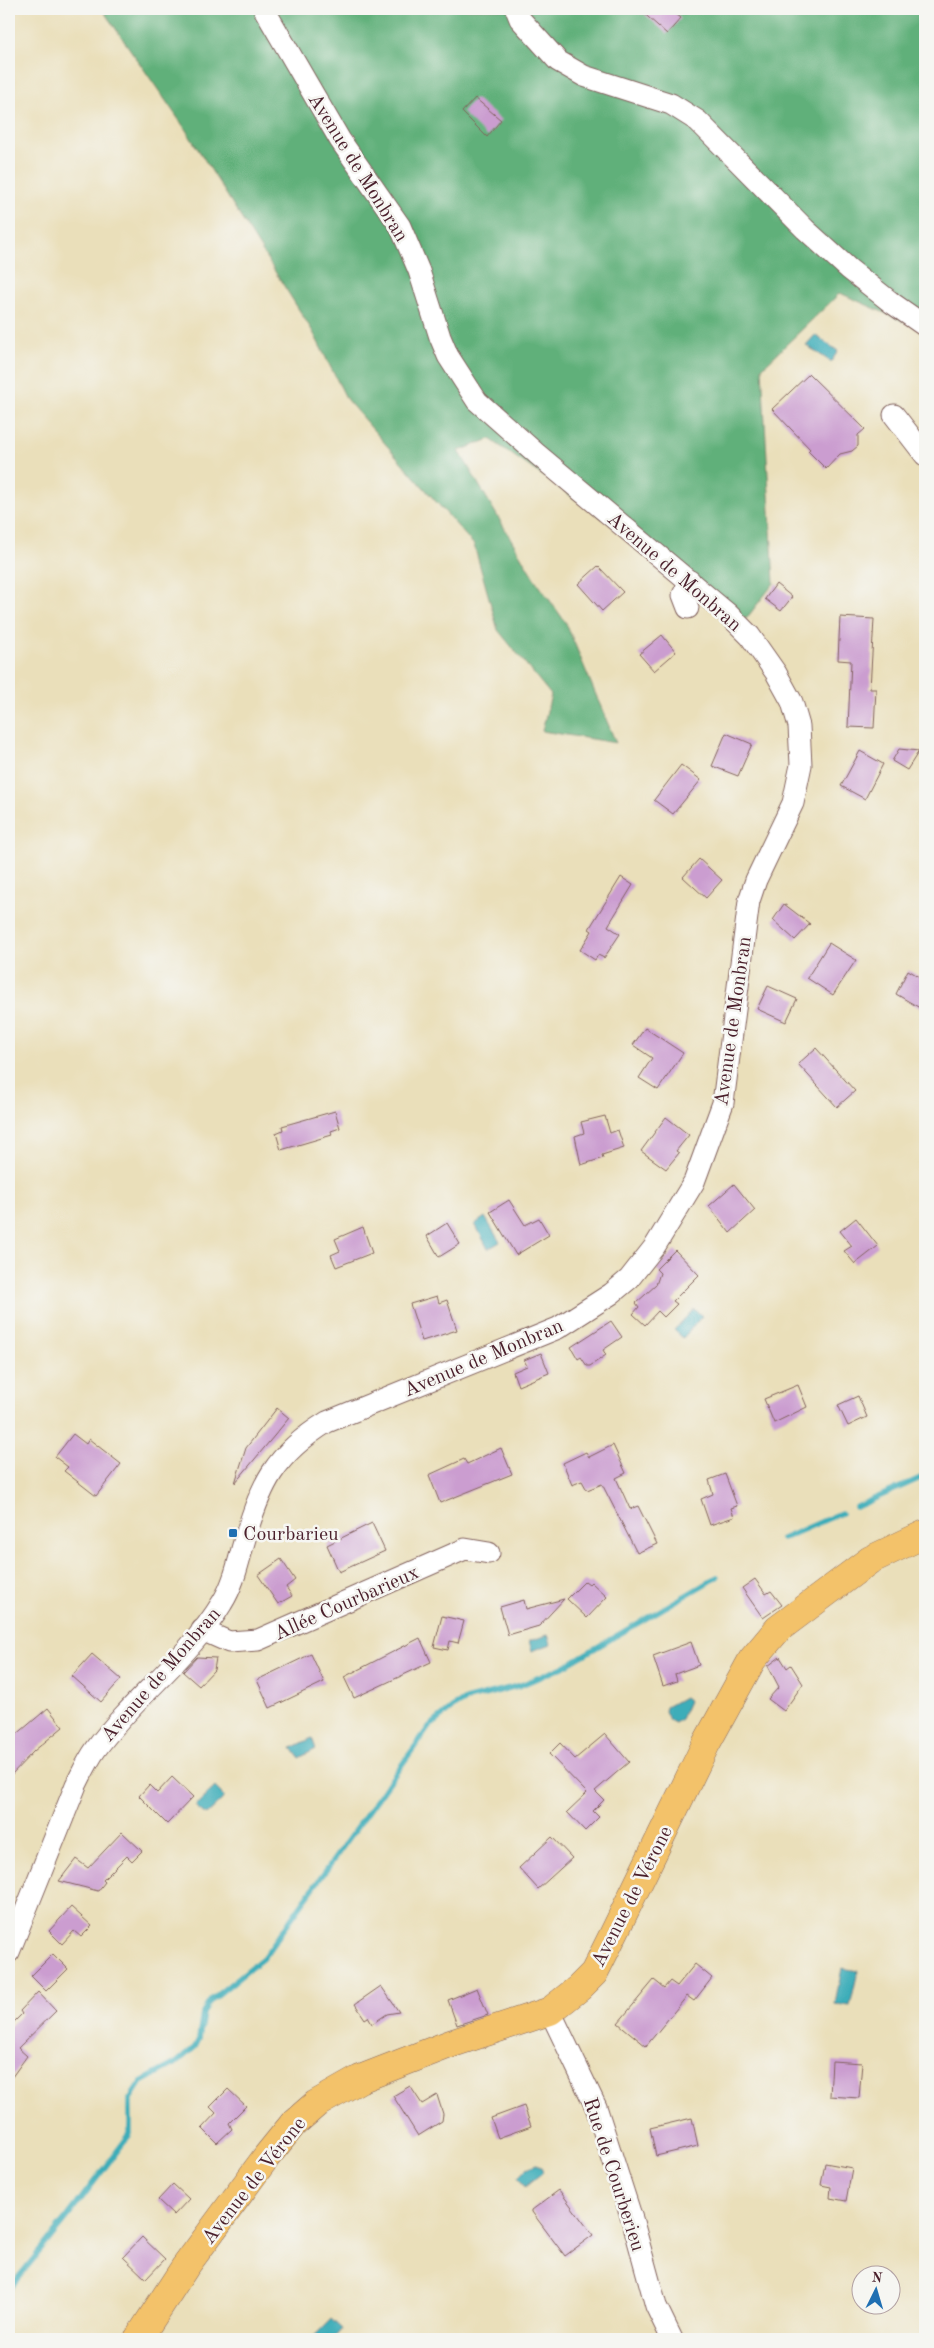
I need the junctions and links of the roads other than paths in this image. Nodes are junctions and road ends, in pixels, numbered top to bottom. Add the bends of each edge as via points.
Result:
1 (264, 9) edge
2 (516, 9) edge
3 (925, 326) edge
4 (894, 415) dead end
5 (925, 455) edge
6 (690, 580) junction
7 (688, 608) dead end
8 (925, 1534) edge
9 (489, 1553) dead end
10 (202, 1630) junction
11 (9, 1952) edge
12 (550, 2012) junction
13 (138, 2339) edge
14 (672, 2339) edge

1 - 6 street, Avenue de Monbran via 340,140 400,226 448,356 477,402
2 - 3 street via 520,19 558,61 584,76 671,104 698,121 841,262
4 - 5 street
6 - 7 street via 683,595
6 - 10 street, Avenue de Monbran via 750,636 776,673 792,702 799,726 801,765 793,803 749,901 723,1103 694,1182 655,1246 629,1279 611,1294 558,1328 327,1422 300,1441 263,1485 229,1591
8 - 12 main road, Avenue de Vérone via 870,1560 778,1629 752,1660 706,1744 594,1973
9 - 10 street, Allée Courbarieux via 465,1549 258,1640 229,1642
10 - 11 street, Avenue de Monbran via 95,1749 76,1786
12 - 13 main road, Avenue de Vérone via 450,2044 360,2079 316,2104 293,2124 267,2156 185,2266
12 - 14 street, Rue de Courberieu via 596,2106 656,2306

